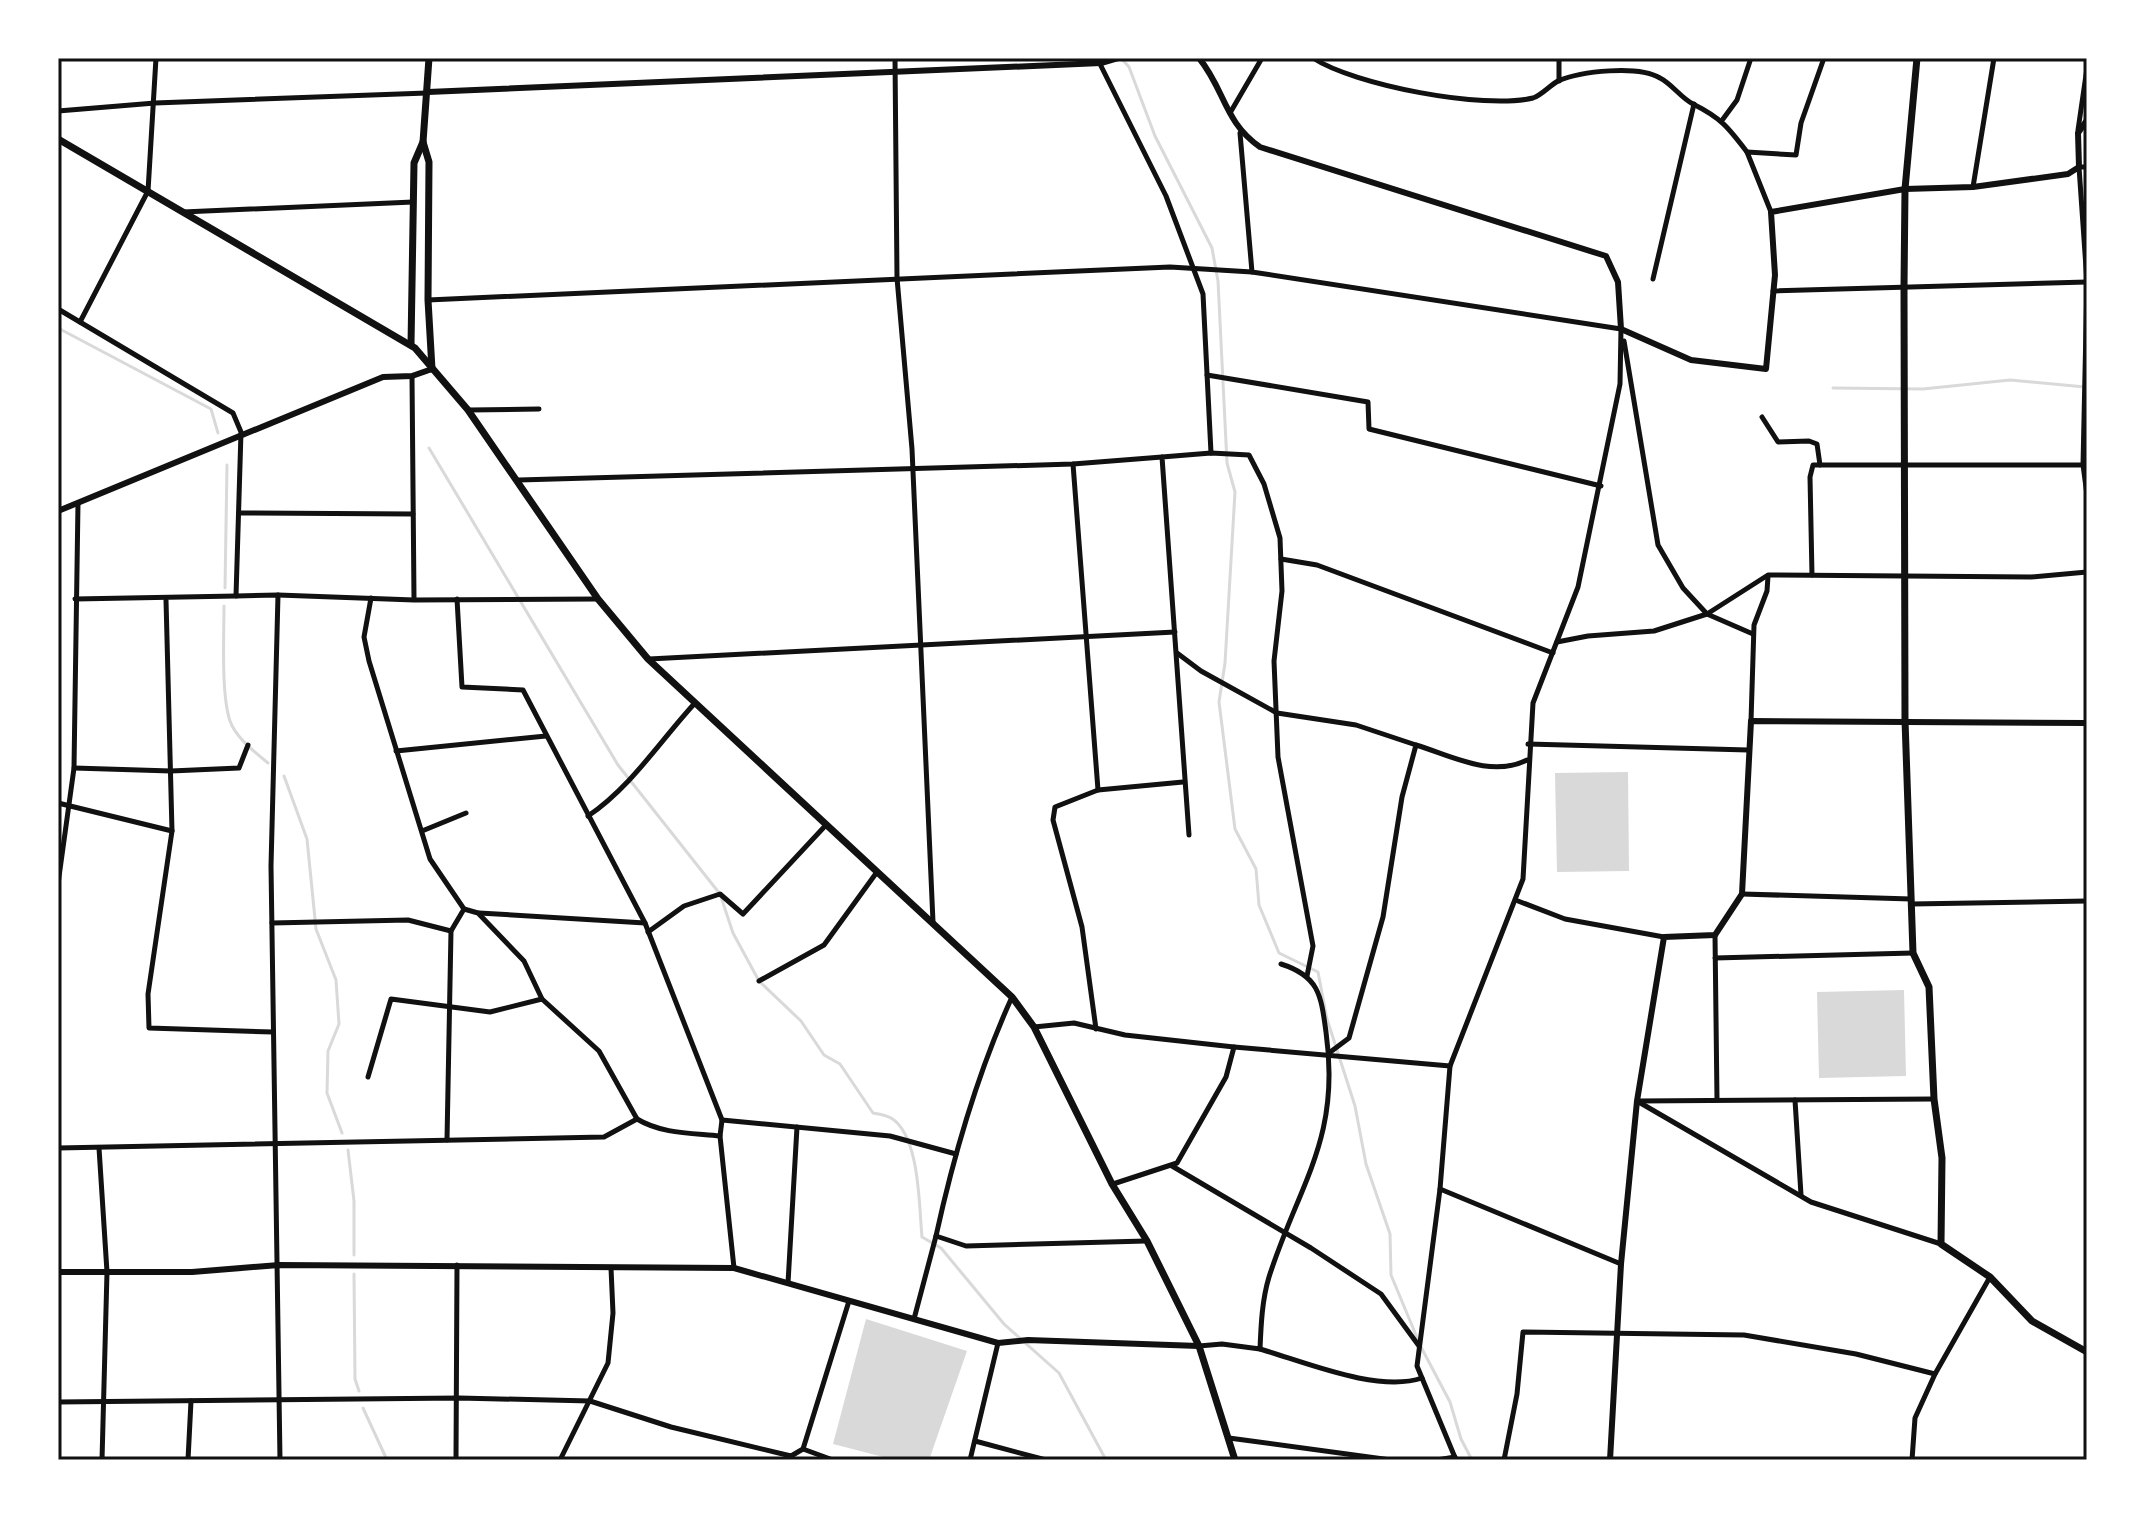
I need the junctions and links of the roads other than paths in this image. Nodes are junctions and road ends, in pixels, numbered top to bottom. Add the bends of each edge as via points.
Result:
1 (156, 58) edge
2 (429, 58) edge
3 (895, 58) edge
4 (1118, 58) edge
5 (1199, 58) edge
6 (1262, 58) edge
7 (1313, 58) edge
8 (1559, 58) edge
9 (1751, 58) edge
10 (1824, 58) edge
11 (1917, 58) edge
12 (1994, 58) edge
13 (1099, 60) edge
14 (2087, 68) edge
15 (896, 70) junction
16 (1559, 81) junction
17 (428, 92) junction
18 (155, 103) junction
19 (1694, 104) junction
20 (58, 111) edge
21 (1230, 113) junction
22 (1723, 119) junction
23 (2087, 120) edge
24 (1240, 133) junction
25 (2078, 133) junction
26 (58, 139) edge
27 (423, 142) junction
28 (1747, 152) junction
29 (2083, 167) edge
30 (1973, 187) junction
31 (1905, 189) junction
32 (148, 191) junction
33 (413, 202) junction
34 (182, 212) junction
35 (1771, 212) junction
36 (1195, 268) junction
37 (1252, 272) junction
38 (897, 278) junction
39 (1653, 279) dead end
40 (2087, 282) edge
41 (1904, 287) junction
42 (1773, 291) junction
43 (428, 300) junction
44 (58, 309) edge
45 (80, 322) junction
46 (1621, 329) junction
47 (411, 345) junction
48 (432, 369) junction
49 (1207, 375) junction
50 (412, 376) junction
51 (539, 409) dead end
52 (468, 410) junction
53 (1762, 417) dead end
54 (241, 432) junction
55 (1212, 453) junction
56 (1162, 457) junction
57 (1073, 464) junction
58 (1820, 465) junction
59 (1904, 465) junction
60 (2083, 465) junction
61 (913, 466) junction
62 (519, 480) junction
63 (1601, 486) junction
64 (2087, 495) edge
65 (78, 502) junction
66 (58, 511) edge
67 (239, 513) junction
68 (413, 514) junction
69 (1281, 559) junction
70 (2087, 572) edge
71 (1905, 574) junction
72 (1768, 575) junction
73 (1812, 575) junction
74 (278, 595) junction
75 (236, 596) junction
76 (371, 598) junction
77 (75, 599) junction
78 (457, 599) junction
79 (598, 599) junction
80 (166, 600) junction
81 (414, 600) junction
82 (1707, 614) junction
83 (1175, 632) junction
84 (1753, 634) junction
85 (1088, 636) junction
86 (1557, 642) junction
87 (920, 647) junction
88 (1177, 653) junction
89 (1553, 653) junction
90 (648, 659) junction
91 (695, 703) junction
92 (1277, 713) junction
93 (1905, 720) junction
94 (1751, 721) junction
95 (2087, 723) edge
96 (546, 736) junction
97 (1528, 744) junction
98 (248, 745) dead end
99 (1416, 745) junction
100 (1748, 750) junction
101 (396, 751) junction
102 (1528, 759) junction
103 (74, 768) junction
104 (171, 771) junction
105 (1183, 782) junction
106 (1098, 790) junction
107 (58, 803) edge
108 (69, 805) junction
109 (466, 813) dead end
110 (588, 816) junction
111 (827, 824) junction
112 (172, 831) junction
113 (422, 831) junction
114 (1189, 835) dead end
115 (878, 871) junction
116 (58, 884) edge
117 (1742, 894) junction
118 (1518, 901) junction
119 (1911, 901) junction
120 (2087, 901) edge
121 (464, 909) junction
122 (478, 913) junction
123 (933, 922) junction
124 (272, 923) junction
125 (645, 923) junction
126 (451, 931) junction
127 (648, 932) junction
128 (1715, 935) junction
129 (1664, 937) junction
130 (1913, 953) junction
131 (1715, 958) junction
132 (1281, 964) dead end
133 (1307, 976) junction
134 (759, 981) dead end
135 (1012, 997) junction
136 (542, 999) junction
137 (449, 1005) junction
138 (1034, 1027) junction
139 (1096, 1029) junction
140 (273, 1032) junction
141 (1234, 1047) junction
142 (1329, 1053) junction
143 (1450, 1066) junction
144 (368, 1077) dead end
145 (1934, 1099) junction
146 (1717, 1100) junction
147 (1795, 1100) junction
148 (1637, 1101) junction
149 (637, 1119) junction
150 (722, 1120) junction
151 (797, 1127) junction
152 (720, 1136) junction
153 (447, 1140) junction
154 (275, 1143) junction
155 (58, 1148) edge
156 (99, 1148) junction
157 (956, 1154) junction
158 (1172, 1166) junction
159 (1112, 1184) junction
160 (1440, 1189) junction
161 (1801, 1196) junction
162 (1287, 1235) junction
163 (936, 1236) junction
164 (1147, 1241) junction
165 (1941, 1244) junction
166 (457, 1264) junction
167 (1621, 1264) junction
168 (279, 1265) junction
169 (611, 1268) junction
170 (734, 1268) junction
171 (58, 1272) edge
172 (107, 1272) junction
173 (1990, 1277) junction
174 (788, 1283) junction
175 (849, 1301) junction
176 (914, 1319) junction
177 (1617, 1332) junction
178 (998, 1343) junction
179 (1199, 1346) junction
180 (1419, 1346) junction
181 (1260, 1349) junction
182 (2087, 1352) edge
183 (1935, 1374) junction
184 (1422, 1378) junction
185 (459, 1398) junction
186 (191, 1401) junction
187 (279, 1401) junction
188 (590, 1401) junction
189 (58, 1402) edge
190 (102, 1402) junction
191 (1228, 1438) junction
192 (975, 1441) junction
193 (803, 1449) junction
194 (1456, 1458) edge
195 (102, 1460) edge
196 (188, 1460) edge
197 (280, 1460) edge
198 (456, 1460) edge
199 (560, 1460) edge
200 (833, 1460) edge
201 (970, 1460) edge
202 (1046, 1460) edge
203 (1235, 1460) edge
204 (1391, 1460) edge
205 (1437, 1460) edge
206 (1504, 1460) edge
207 (1610, 1460) edge
208 (1912, 1460) edge

1 - 18 street
2 - 17 main road
3 - 15 street
4 - 13 street
5 - 21 street
6 - 21 street
7 - 16 street via 1333,71 1425,94 1511,100 1535,97
8 - 16 street
9 - 22 street via 1737,100
10 - 28 street via 1801,123 1796,155
11 - 31 main road
12 - 30 street
13 - 15 street
13 - 36 street
14 - 25 street
15 - 17 street
15 - 38 street
16 - 19 street via 1631,69 1659,77
17 - 18 street
17 - 27 main road
18 - 20 street
18 - 32 street
19 - 22 street
19 - 39 street
21 - 24 street
22 - 28 street
23 - 25 street
24 - 37 street
24 - 46 street via 1260,147 1606,256 1618,282
25 - 29 street
26 - 32 main road
27 - 33 main road via 414,163
27 - 43 main road via 429,162
28 - 35 street
29 - 30 street via 2068,174
29 - 40 street
30 - 31 street
31 - 35 street
31 - 41 main road
32 - 34 main road
32 - 45 street
33 - 34 street
33 - 47 main road
34 - 47 main road
35 - 42 street
36 - 37 street
36 - 38 street
36 - 49 street via 1203,294
37 - 46 street
38 - 43 street
38 - 61 street
40 - 41 street
40 - 60 street
41 - 42 street
41 - 59 main road
42 - 46 street via 1766,369 1691,360
43 - 48 main road
44 - 45 street
45 - 54 street via 233,413
46 - 63 street via 1620,384
46 - 82 street via 1658,545 1683,588
47 - 48 main road
48 - 50 street
48 - 52 main road
49 - 55 street
49 - 63 street via 1368,402 1369,429
50 - 54 street via 383,377
50 - 68 street
51 - 52 street
52 - 62 main road
53 - 58 street via 1778,442 1817,444
54 - 65 street
54 - 67 street
55 - 56 street
55 - 69 street via 1249,455 1264,484
56 - 57 street
56 - 83 street
57 - 61 street
57 - 85 street
58 - 59 street
58 - 73 street via 1813,465 1810,477
59 - 60 street
59 - 71 main road
60 - 64 street
61 - 62 street
61 - 87 street
62 - 79 main road
63 - 86 street via 1578,587
65 - 66 street
65 - 77 street
67 - 68 street
67 - 75 street
68 - 81 street
69 - 89 street via 1317,565
69 - 92 street via 1274,661
70 - 71 street via 2031,577
71 - 73 street
71 - 93 main road
72 - 73 street
72 - 82 street
72 - 84 street
74 - 75 street
74 - 76 street
74 - 124 street
75 - 80 street
76 - 81 street
76 - 101 street via 364,637
77 - 80 street
77 - 103 street
78 - 79 street
78 - 81 street
78 - 96 street via 462,687 523,690
79 - 90 main road
80 - 104 street
82 - 84 street
82 - 86 street via 1654,631
83 - 85 street
83 - 88 street
84 - 94 street
85 - 87 street
85 - 106 street
86 - 89 street
87 - 90 street
87 - 123 street
88 - 92 street
88 - 105 street
89 - 97 street via 1533,703
90 - 91 main road
91 - 110 street via 616,798
91 - 111 main road
92 - 99 street via 1356,725
92 - 133 street via 1278,757 1313,946
93 - 94 street
93 - 95 street
93 - 119 main road
94 - 100 street
96 - 101 street
96 - 110 street
97 - 100 street
97 - 102 street
98 - 104 street via 239,768
99 - 102 street via 1484,767 1511,768
99 - 142 street via 1383,917 1349,1038
100 - 117 street
101 - 113 street
102 - 118 street
103 - 104 street
103 - 108 street
104 - 112 street
105 - 106 street
105 - 114 street
106 - 139 street via 1055,807 1053,820 1082,927
107 - 108 street
108 - 112 street
108 - 116 street
109 - 113 street
110 - 125 street
111 - 115 main road
111 - 127 street via 743,914 720,894 684,906
112 - 140 street via 148,994 149,1028
113 - 121 street via 430,859
115 - 123 main road
115 - 134 street via 824,945
117 - 119 street
117 - 128 street
118 - 129 street via 1565,919
118 - 143 street
119 - 120 street
119 - 130 main road
121 - 122 street
121 - 126 street
122 - 125 street
122 - 136 street via 524,961
123 - 135 main road
124 - 126 street via 408,920
124 - 140 street
125 - 127 street
126 - 137 street
127 - 150 street
128 - 129 street
128 - 131 street
129 - 148 street
130 - 131 street
130 - 145 main road via 1929,987
131 - 146 street
132 - 133 street
133 - 142 street via 1321,996
135 - 138 main road
135 - 157 street via 986,1055
136 - 137 street via 490,1012
136 - 149 street via 599,1051
137 - 144 street via 391,999
137 - 153 street
138 - 139 street via 1074,1023
138 - 159 main road
139 - 141 street
140 - 154 street
141 - 142 street
141 - 158 street via 1226,1077
142 - 143 street
142 - 162 street via 1331,1085 1320,1153
143 - 160 street
145 - 147 street
145 - 165 main road via 1942,1158
146 - 147 street
146 - 148 street
147 - 161 street
148 - 161 street
148 - 167 street
149 - 152 street via 675,1132
149 - 153 street via 604,1137
150 - 151 street
150 - 152 street
151 - 157 street via 890,1136
151 - 174 street
152 - 170 street
153 - 154 street
154 - 156 street
154 - 168 street
155 - 156 street
156 - 172 street
157 - 163 street
158 - 159 street
158 - 162 street
159 - 164 main road
160 - 167 street
160 - 180 street
161 - 165 street
162 - 180 street via 1381,1294
162 - 181 street via 1269,1278
163 - 164 street via 966,1246
163 - 176 street
164 - 179 main road
165 - 173 main road
166 - 168 street
166 - 169 street
166 - 185 street
167 - 177 street
168 - 172 street
168 - 187 street
169 - 170 street
169 - 188 street via 608,1363
170 - 174 street
171 - 172 street
172 - 190 street
173 - 182 main road via 2032,1321
173 - 183 street
174 - 175 street
175 - 176 street
175 - 193 street
176 - 178 street
177 - 183 street via 1744,1335
177 - 206 street via 1523,1332
177 - 207 street
178 - 179 street
178 - 192 street
179 - 181 street
179 - 191 main road
180 - 184 street
181 - 184 street via 1365,1378 1405,1384
183 - 208 street via 1915,1418
184 - 194 street
185 - 187 street
185 - 188 street
185 - 198 street
186 - 187 street
186 - 190 street
186 - 196 street
187 - 197 street
188 - 193 street via 758,1450 791,1456
188 - 199 street
189 - 190 street
190 - 195 street
191 - 203 main road
191 - 204 street
192 - 201 street
192 - 202 street
193 - 200 street
194 - 205 street

